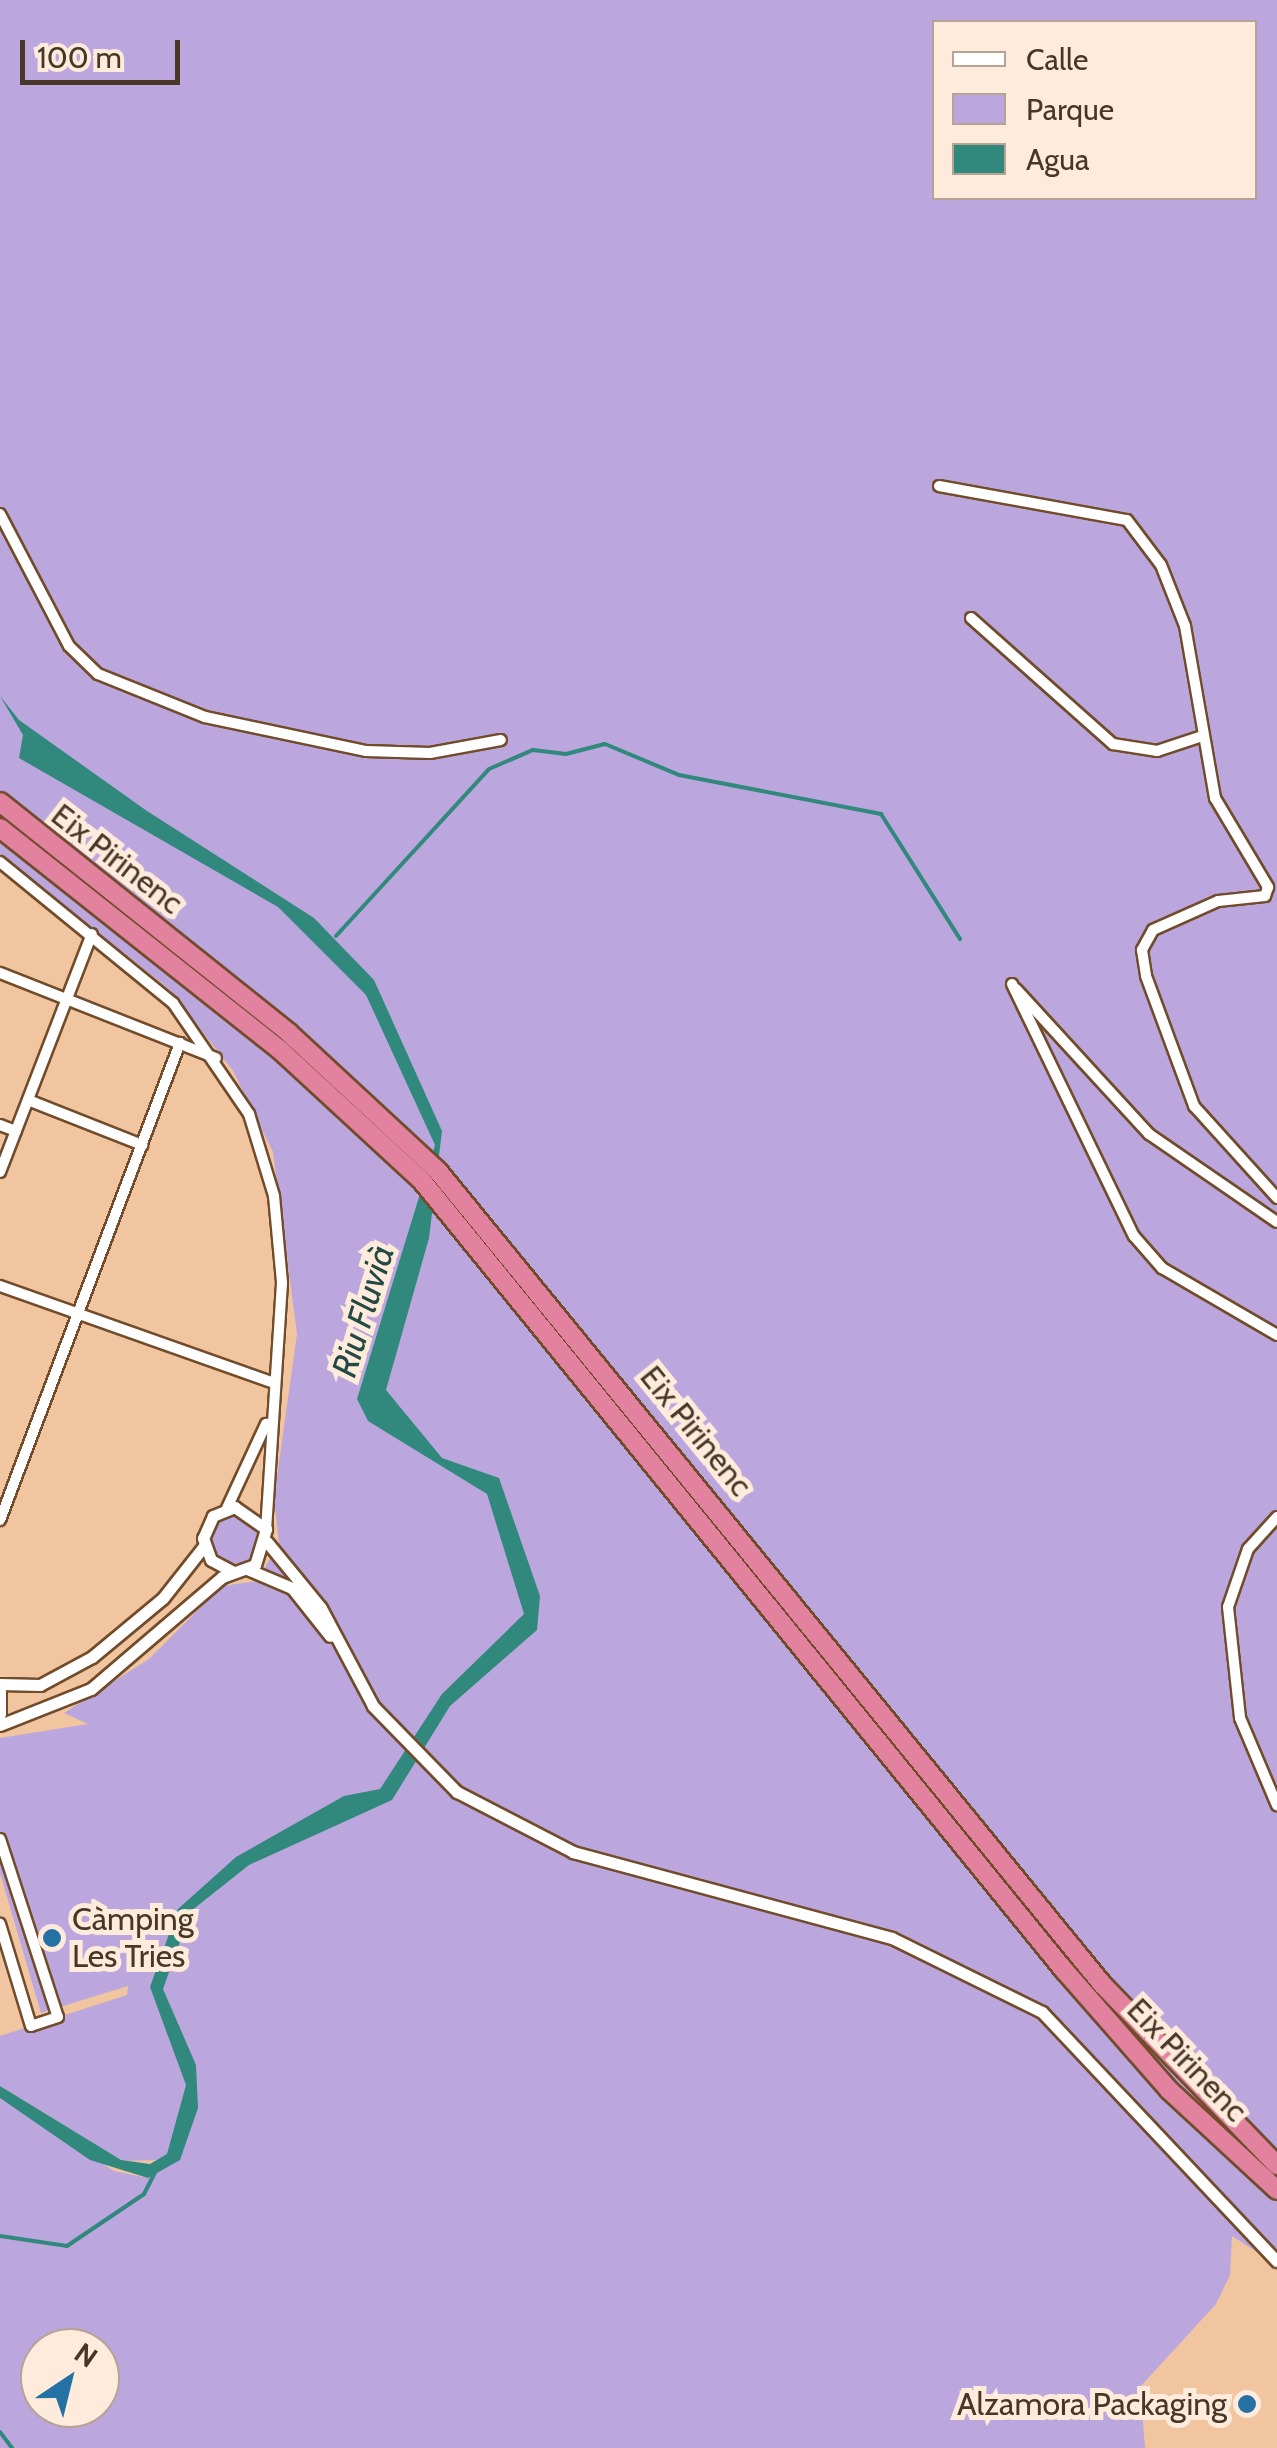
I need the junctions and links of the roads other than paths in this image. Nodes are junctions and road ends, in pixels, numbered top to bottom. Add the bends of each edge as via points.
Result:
1 (939, 486) dead end
2 (0, 514) edge
3 (971, 618) dead end
4 (1202, 736) junction
5 (501, 740) dead end
6 (0, 802) edge
7 (0, 828) edge
8 (0, 862) edge
9 (92, 934) junction
10 (0, 973) edge
11 (67, 999) junction
12 (180, 1044) junction
13 (216, 1058) junction
14 (28, 1100) junction
15 (0, 1124) edge
16 (16, 1131) junction
17 (142, 1145) junction
18 (0, 1172) edge
19 (1277, 1198) edge
20 (1277, 1222) edge
21 (0, 1286) edge
22 (78, 1316) junction
23 (1277, 1335) edge
24 (274, 1383) junction
25 (269, 1419) junction
26 (0, 1479) edge
27 (14, 1484) junction
28 (227, 1508) junction
29 (1277, 1517) edge
30 (0, 1520) edge
31 (267, 1535) junction
32 (204, 1546) junction
33 (247, 1569) junction
34 (232, 1571) junction
35 (337, 1644) junction
36 (0, 1686) edge
37 (0, 1714) edge
38 (0, 1725) edge
39 (1277, 1805) edge
40 (0, 1839) edge
41 (0, 1924) edge
42 (1277, 2165) edge
43 (1277, 2190) edge
44 (1277, 2261) edge

1 - 4 street via 1087,508 1148,538 1184,626
2 - 5 street via 69,646 98,674 205,717 366,752 430,753
3 - 4 street via 1113,744 1157,751
4 - 19 street via 1222,816 1265,896 1193,910 1153,930 1142,950 1194,1106
6 - 42 highway, Eix Pirinenc via 376,1110 494,1232 1102,1984
7 - 43 highway, Eix Pirinenc via 373,1134 490,1258 1064,1970 1168,2090
8 - 9 street
9 - 11 street
9 - 13 street via 173,1003
10 - 11 street
11 - 12 street
11 - 14 street
12 - 13 street
12 - 17 street
13 - 24 street via 249,1114 274,1196 282,1283
14 - 16 street
14 - 17 street
15 - 16 street
16 - 18 street
17 - 22 street
20 - 23 street via 1149,1134 1012,984 1134,1236 1162,1268
21 - 22 street
22 - 24 street
22 - 27 street
24 - 25 street
25 - 28 street
25 - 31 street
26 - 27 street
27 - 30 street
28 - 31 street via 250,1511
28 - 32 street via 208,1522
29 - 39 street via 1248,1550 1228,1607 1240,1718
31 - 33 street
31 - 35 street
32 - 34 street
32 - 36 street via 163,1598 92,1657 40,1684
33 - 34 street
33 - 35 street via 292,1588
34 - 38 street via 91,1689
35 - 44 street via 424,1764 501,1821 618,1866 876,1932 1042,2012
36 - 37 street
40 - 41 street via 58,2017 31,2026

